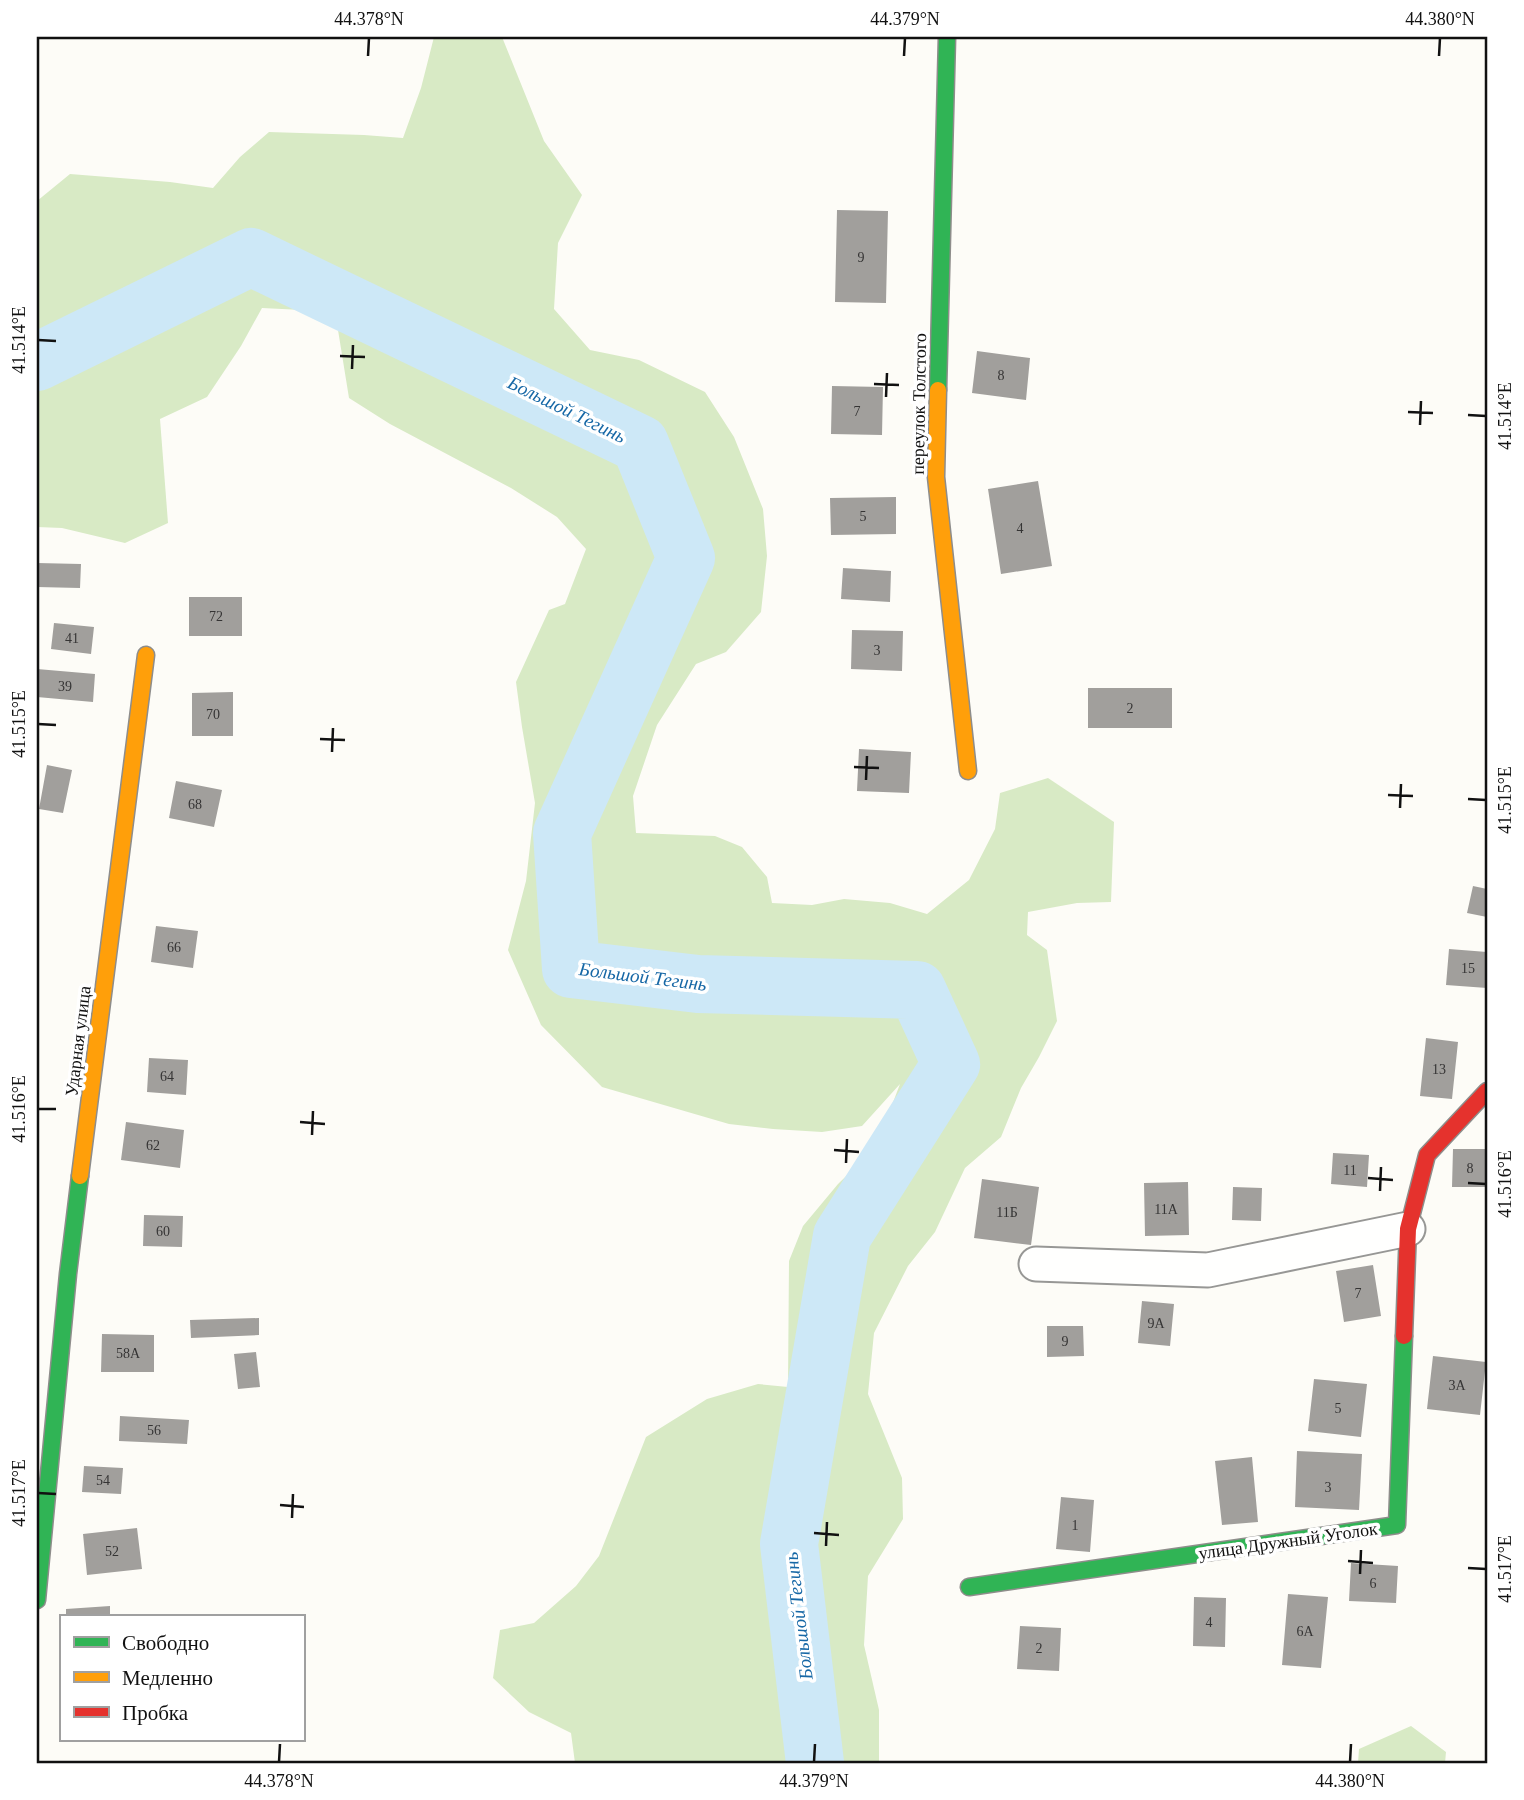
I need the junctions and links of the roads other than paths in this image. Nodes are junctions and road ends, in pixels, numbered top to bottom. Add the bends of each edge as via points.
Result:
1 (947, 37) edge
2 (146, 655) dead end
3 (968, 771) dead end
4 (1487, 1091) edge
5 (1408, 1229) junction
6 (1036, 1264) dead end
7 (969, 1587) dead end
8 (37, 1600) edge

1 - 3 street, переулок Толстого via 936,477
2 - 8 street, Ударная улица via 68,1274
4 - 5 street, улица Дружный Уголок via 1427,1155
5 - 6 street via 1208,1270
5 - 7 street, улица Дружный Уголок via 1397,1525

